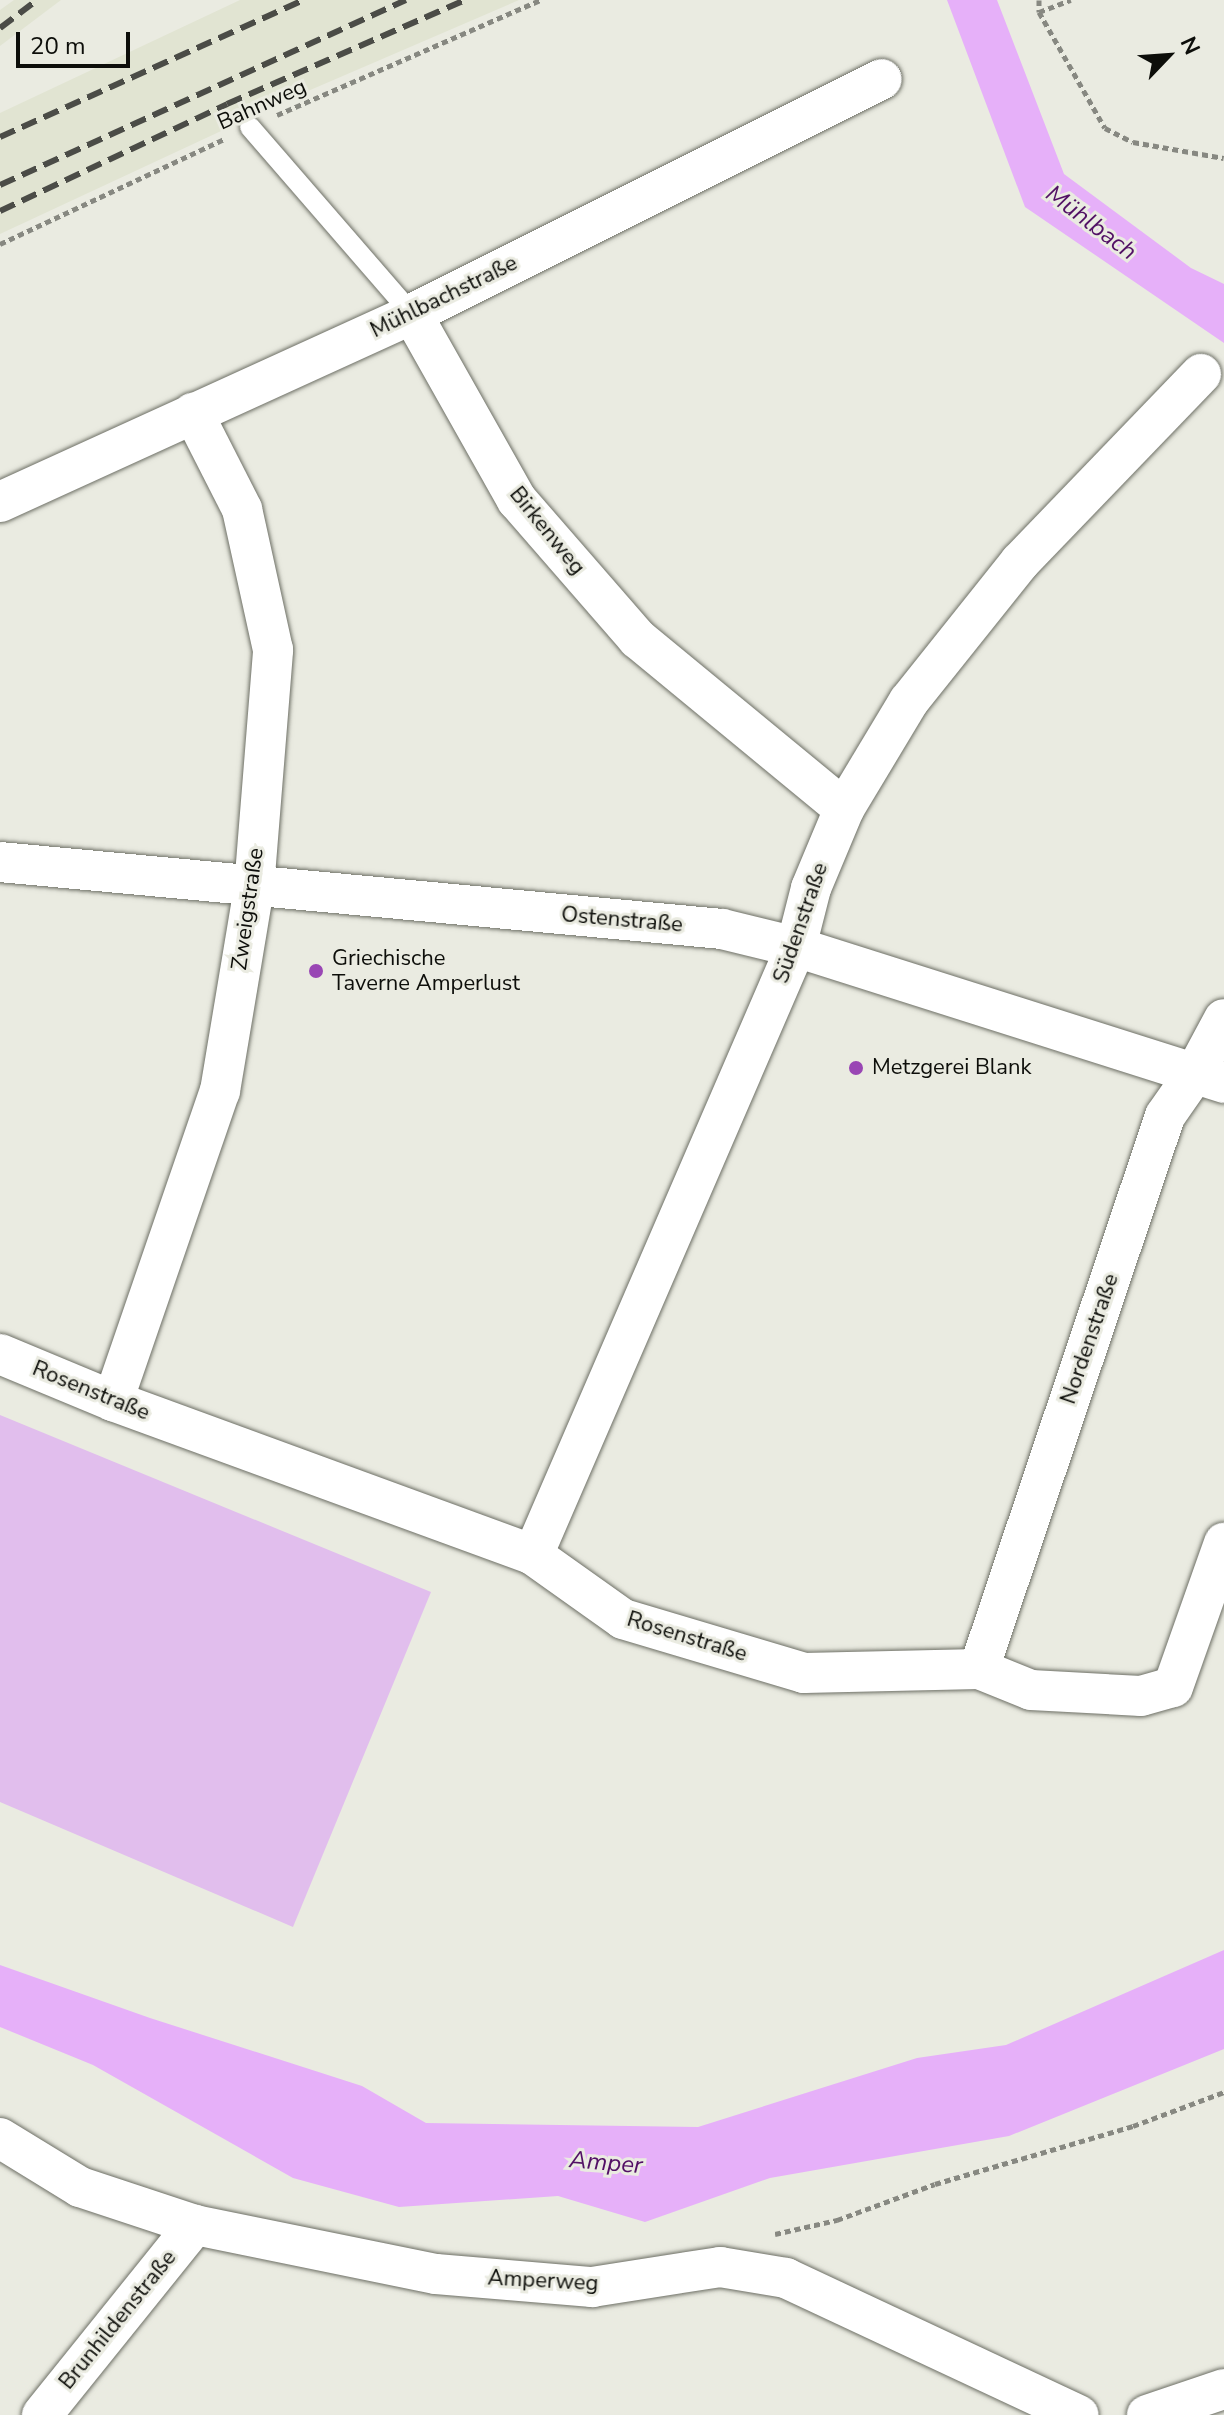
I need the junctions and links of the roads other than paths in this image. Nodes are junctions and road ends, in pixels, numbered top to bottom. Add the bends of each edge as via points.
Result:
1 (882, 79) dead end
2 (250, 127) road end
3 (412, 314) junction
4 (1201, 374) dead end
5 (193, 413) junction
6 (0, 502) edge
7 (844, 809) junction
8 (0, 862) edge
9 (254, 888) junction
10 (796, 947) junction
11 (1224, 1019) edge
12 (1209, 1078) edge
13 (0, 1354) edge
14 (113, 1401) junction
15 (533, 1555) junction
16 (1220, 1564) edge
17 (979, 1669) junction
18 (0, 2138) edge
19 (195, 2225) junction
20 (1224, 2389) edge
21 (42, 2415) edge
22 (1078, 2415) edge
23 (1147, 2415) edge

1 - 3 street, Mühlbachstraße
2 - 3 lane, Birkenweg
3 - 5 street, Mühlbachstraße
3 - 7 street, Birkenweg via 517,500 650,649
4 - 7 street, Südenstraße via 1020,562 909,701
5 - 6 street, Mühlbachstraße
5 - 9 street, Zweigstraße via 242,509 273,650
7 - 10 street, Südenstraße via 811,888
8 - 9 street, Ostenstraße
9 - 10 street, Ostenstraße via 722,929
9 - 14 street, Zweigstraße via 220,1091
10 - 12 street, Ostenstraße
10 - 15 street, Südenstraße
11 - 12 street, Nordenstraße
12 - 17 street, Nordenstraße via 1165,1116
13 - 14 street, Rosenstraße
14 - 15 street, Rosenstraße
15 - 17 street, Rosenstraße via 623,1619 804,1673
16 - 17 street, Rosenstraße via 1173,1687 1141,1696 1031,1690
18 - 19 street, Amperweg via 80,2187
19 - 21 street, Brunhildenstraße
19 - 22 street, Amperweg via 436,2274 592,2287 720,2267 786,2278
20 - 23 street

